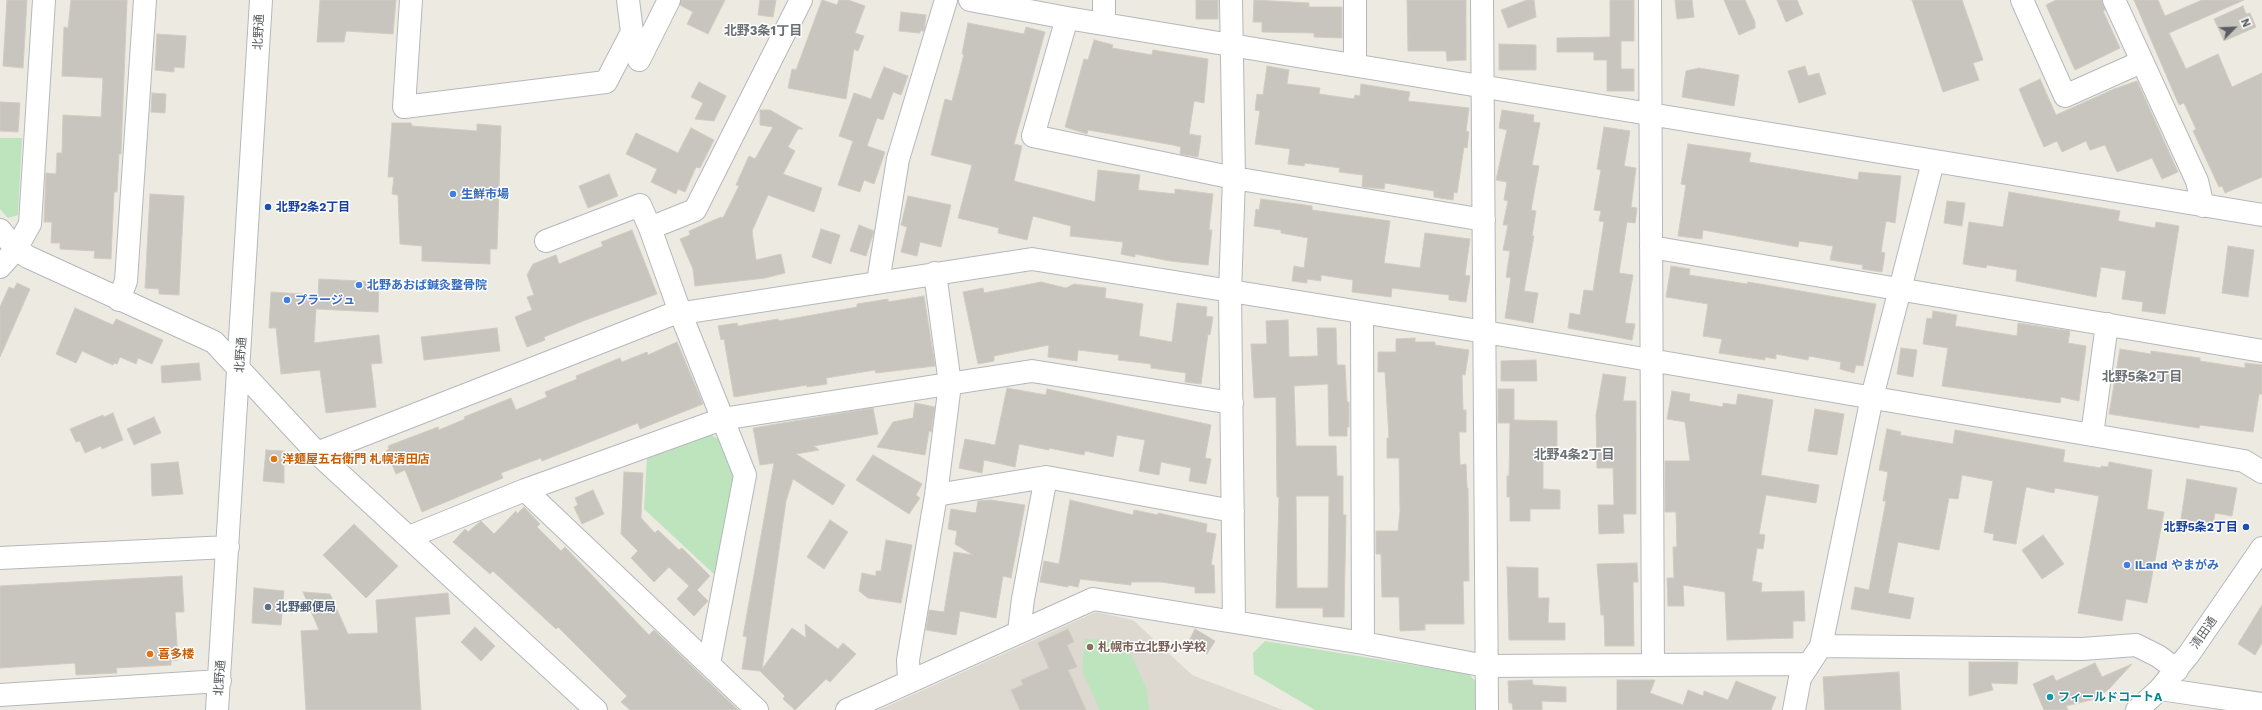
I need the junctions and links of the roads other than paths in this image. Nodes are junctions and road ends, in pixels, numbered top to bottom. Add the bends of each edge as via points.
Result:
1 (44, 0) edge
2 (145, 0) edge
3 (261, 0) edge
4 (411, 0) edge
5 (628, 0) edge
6 (669, 0) edge
7 (801, 0) edge
8 (946, 0) edge
9 (976, 0) edge
10 (1104, 0) edge
11 (1231, 0) edge
12 (1354, 0) edge
13 (1482, 0) edge
14 (1650, 0) edge
15 (2022, 0) edge
16 (2114, 0) edge
17 (1067, 18) junction
18 (1104, 23) junction
19 (1232, 44) junction
20 (639, 60) dead end
21 (2141, 62) junction
22 (1355, 65) junction
23 (1482, 86) junction
24 (1651, 114) junction
25 (1933, 162) junction
26 (1234, 178) junction
27 (2203, 206) junction
28 (2262, 215) edge
29 (1484, 220) junction
30 (650, 228) junction
31 (0, 230) edge
32 (546, 241) dead end
33 (1651, 247) junction
34 (16, 248) junction
35 (0, 267) edge
36 (935, 273) junction
37 (878, 282) junction
38 (1899, 289) junction
39 (1230, 292) junction
40 (119, 300) junction
41 (680, 312) junction
42 (1362, 313) junction
43 (2107, 324) junction
44 (1485, 332) junction
45 (2262, 351) edge
46 (1651, 360) junction
47 (240, 369) junction
48 (950, 384) junction
49 (1872, 397) junction
50 (1232, 403) junction
51 (722, 419) junction
52 (2092, 435) junction
53 (317, 453) junction
54 (2261, 469) edge
55 (1046, 477) junction
56 (525, 490) junction
57 (936, 495) junction
58 (1233, 512) junction
59 (409, 537) junction
60 (228, 547) junction
61 (2262, 548) edge
62 (0, 558) edge
63 (1234, 621) junction
64 (1019, 631) junction
65 (1363, 643) junction
66 (1821, 646) junction
67 (708, 664) junction
68 (1652, 664) junction
69 (1809, 664) junction
70 (1486, 666) junction
71 (2177, 670) junction
72 (220, 681) junction
73 (909, 681) junction
74 (2160, 689) junction
75 (0, 695) edge
76 (2262, 704) edge
77 (217, 710) edge
78 (594, 710) edge
79 (757, 710) edge
80 (847, 710) edge
81 (1487, 710) edge
82 (1794, 710) edge
83 (2137, 710) edge

1 - 34 street via 30,224
2 - 40 street via 126,281
3 - 47 street, 北野通
4 - 5 street via 404,107 606,82 632,32
6 - 20 street
7 - 30 street via 695,210
8 - 37 street via 898,158
9 - 17 street
10 - 18 street
11 - 19 street
12 - 22 street
13 - 23 street
14 - 24 street
15 - 21 street via 2065,96
16 - 21 street
17 - 18 street
17 - 26 street via 1032,136
18 - 19 street
19 - 22 street
19 - 26 street
21 - 27 street via 2197,181
22 - 23 street
23 - 24 street
23 - 29 street
24 - 25 street
24 - 33 street
25 - 27 street
25 - 38 street
26 - 29 street
26 - 39 street
27 - 28 street
29 - 44 street
30 - 32 street via 640,205
30 - 41 street
31 - 34 street
33 - 38 street
33 - 46 street
34 - 35 street
34 - 40 street via 28,257
36 - 37 street
36 - 39 street via 1032,259
36 - 48 street
37 - 41 street
38 - 43 street
38 - 49 street
39 - 42 street
39 - 50 street
40 - 47 street via 214,342
41 - 51 street
41 - 53 street
42 - 44 street
42 - 65 street
43 - 45 street
43 - 52 street
44 - 46 street
44 - 70 street
46 - 49 street
46 - 68 street
47 - 53 street
47 - 60 street, 北野通
48 - 50 street via 1032,371
48 - 51 street
48 - 57 street
49 - 52 street
49 - 66 street
50 - 58 street
51 - 56 street
51 - 67 street via 745,475
52 - 54 street via 2244,461
53 - 59 street
55 - 57 street
55 - 58 street
55 - 64 street
56 - 59 street
56 - 67 street
57 - 73 street via 908,660
58 - 63 street
59 - 78 street
60 - 62 street
60 - 72 street, 北野通
61 - 71 street, 清田通
63 - 64 street via 1093,599
63 - 65 street
64 - 73 street
65 - 70 street
66 - 69 street
66 - 71 street via 2082,649 2136,645 2158,656
67 - 79 street
68 - 69 street
68 - 70 street
69 - 82 street via 1800,678
70 - 81 street
71 - 74 street, 清田通
72 - 75 street
72 - 77 street, 北野通
73 - 80 street
74 - 76 street
74 - 83 street, 清田通

